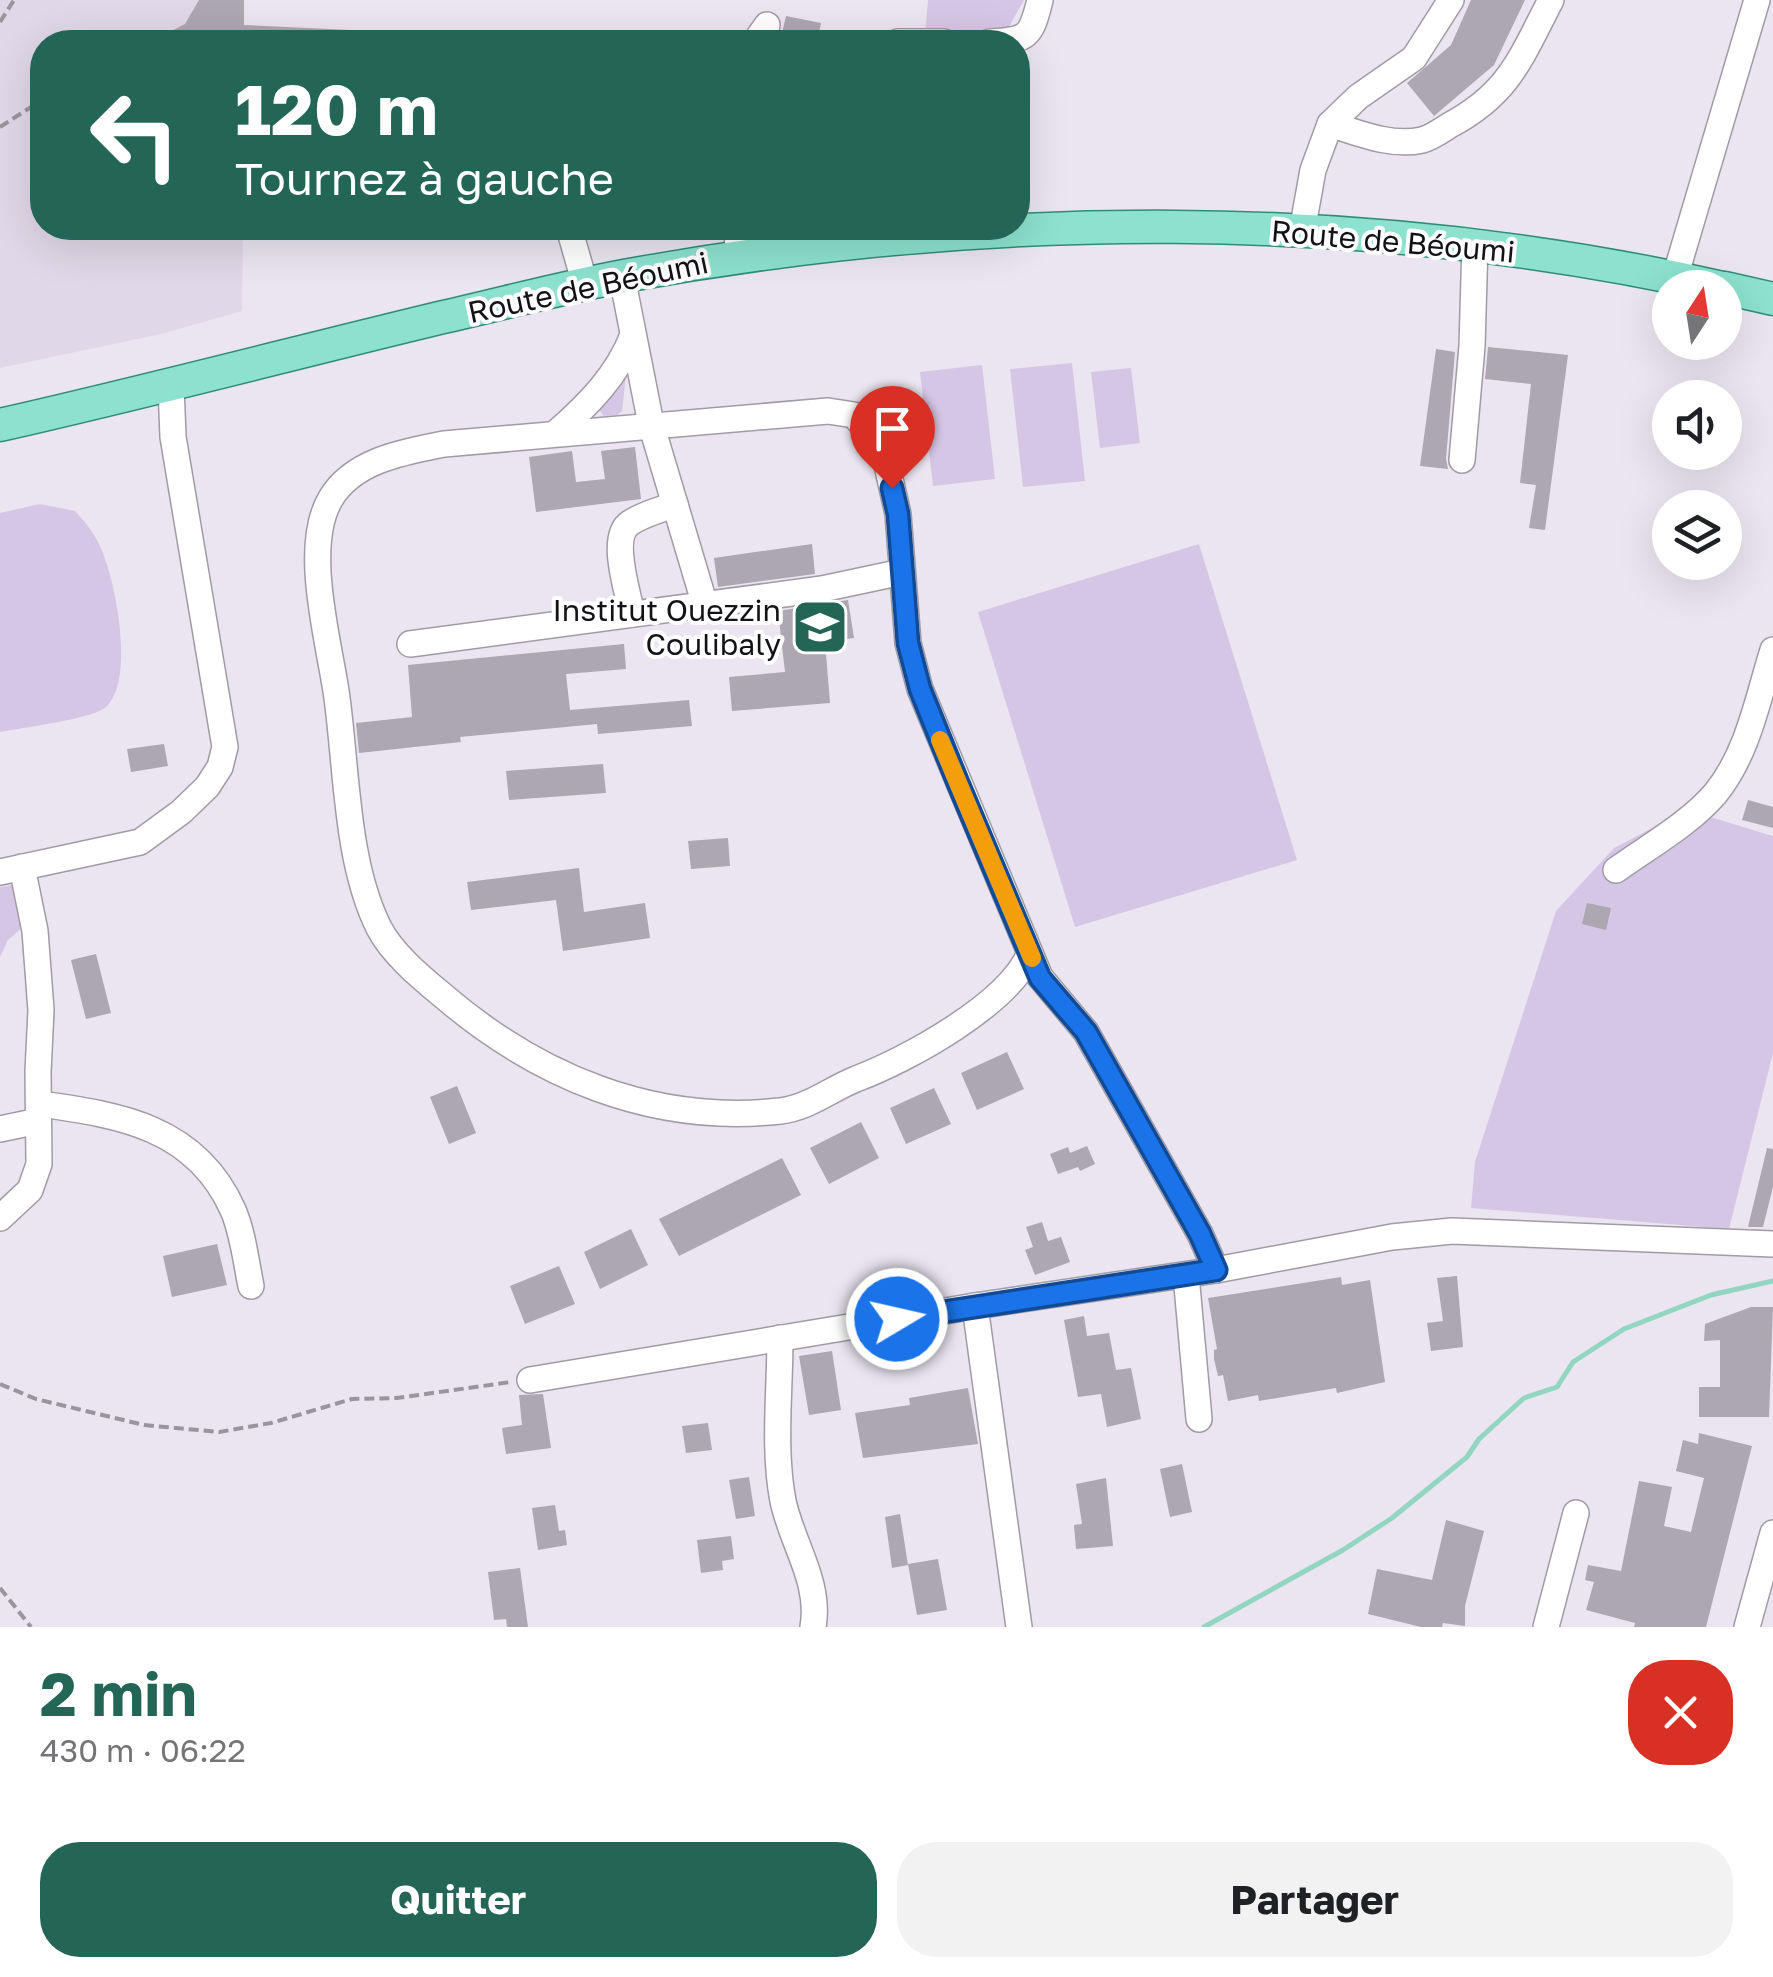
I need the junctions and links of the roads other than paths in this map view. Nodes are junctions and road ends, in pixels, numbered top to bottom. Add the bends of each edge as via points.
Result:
1 (1040, 0) edge
2 (1451, 0) edge
3 (1551, 0) edge
4 (1756, 0) edge
5 (1030, 32) edge
6 (1330, 124) junction
7 (1030, 230) edge
8 (1302, 230) junction
9 (572, 240) edge
10 (780, 240) edge
11 (737, 242) edge
12 (1475, 244) junction
13 (1677, 270) edge
14 (1652, 273) edge
15 (622, 277) junction
16 (586, 284) junction
17 (1742, 292) edge
18 (1773, 299) edge
19 (632, 335) junction
20 (171, 386) junction
21 (0, 424) edge
22 (651, 424) junction
23 (556, 433) junction
24 (1462, 460) dead end
25 (675, 504) junction
26 (902, 572) junction
27 (704, 605) junction
28 (632, 614) junction
29 (410, 644) dead end
30 (1773, 650) edge
31 (11, 869) edge
32 (1616, 870) dead end
33 (1030, 953) junction
34 (39, 1112) junction
35 (0, 1129) edge
36 (0, 1218) edge
37 (1773, 1244) edge
38 (1216, 1270) junction
39 (1186, 1275) junction
40 (252, 1286) dead end
41 (975, 1306) junction
42 (780, 1338) junction
43 (530, 1380) road end
44 (1199, 1419) dead end
45 (1576, 1513) dead end
46 (1773, 1533) edge
47 (1758, 1615) edge
48 (813, 1627) edge
49 (1019, 1627) edge
50 (1546, 1627) edge

1 - 5 street
2 - 6 street via 1414,58
3 - 6 street via 1509,80 1459,120 1423,140 1376,139
4 - 13 street
6 - 8 street
7 - 8 main road, Route de Béoumi
8 - 12 main road, Route de Béoumi
9 - 16 street
10 - 11 main road, Route de Béoumi
11 - 15 main road, Route de Béoumi
12 - 14 main road, Route de Béoumi
12 - 24 street
15 - 16 main road, Route de Béoumi
15 - 19 street
16 - 20 main road, Route de Béoumi
17 - 18 main road, Route de Béoumi
19 - 22 street
19 - 23 street via 614,371
20 - 21 main road, Route de Béoumi
20 - 31 street via 173,437 225,747 220,767 182,812 140,842
22 - 23 street
22 - 25 street
22 - 26 street via 828,411 854,415 886,461
23 - 33 street via 399,452 349,478 326,508 318,564 346,789 369,900 396,951 467,1017 570,1079 635,1103 734,1113 784,1111 884,1069 990,1000
25 - 27 street
25 - 28 street via 628,523 620,533
26 - 27 street
26 - 33 street via 920,689
27 - 28 street
28 - 29 street
30 - 32 street via 1744,746 1714,795
31 - 34 street via 35,931
33 - 38 street via 1040,978 1086,1032
34 - 35 street
34 - 36 street via 40,1164 30,1190
34 - 40 street via 95,1111 159,1130 189,1150 234,1212
37 - 38 street via 1452,1230
38 - 39 street
39 - 41 street
39 - 44 street
41 - 42 street
41 - 49 street
42 - 43 street
42 - 48 street via 783,1501 813,1586
45 - 50 street
46 - 47 street

